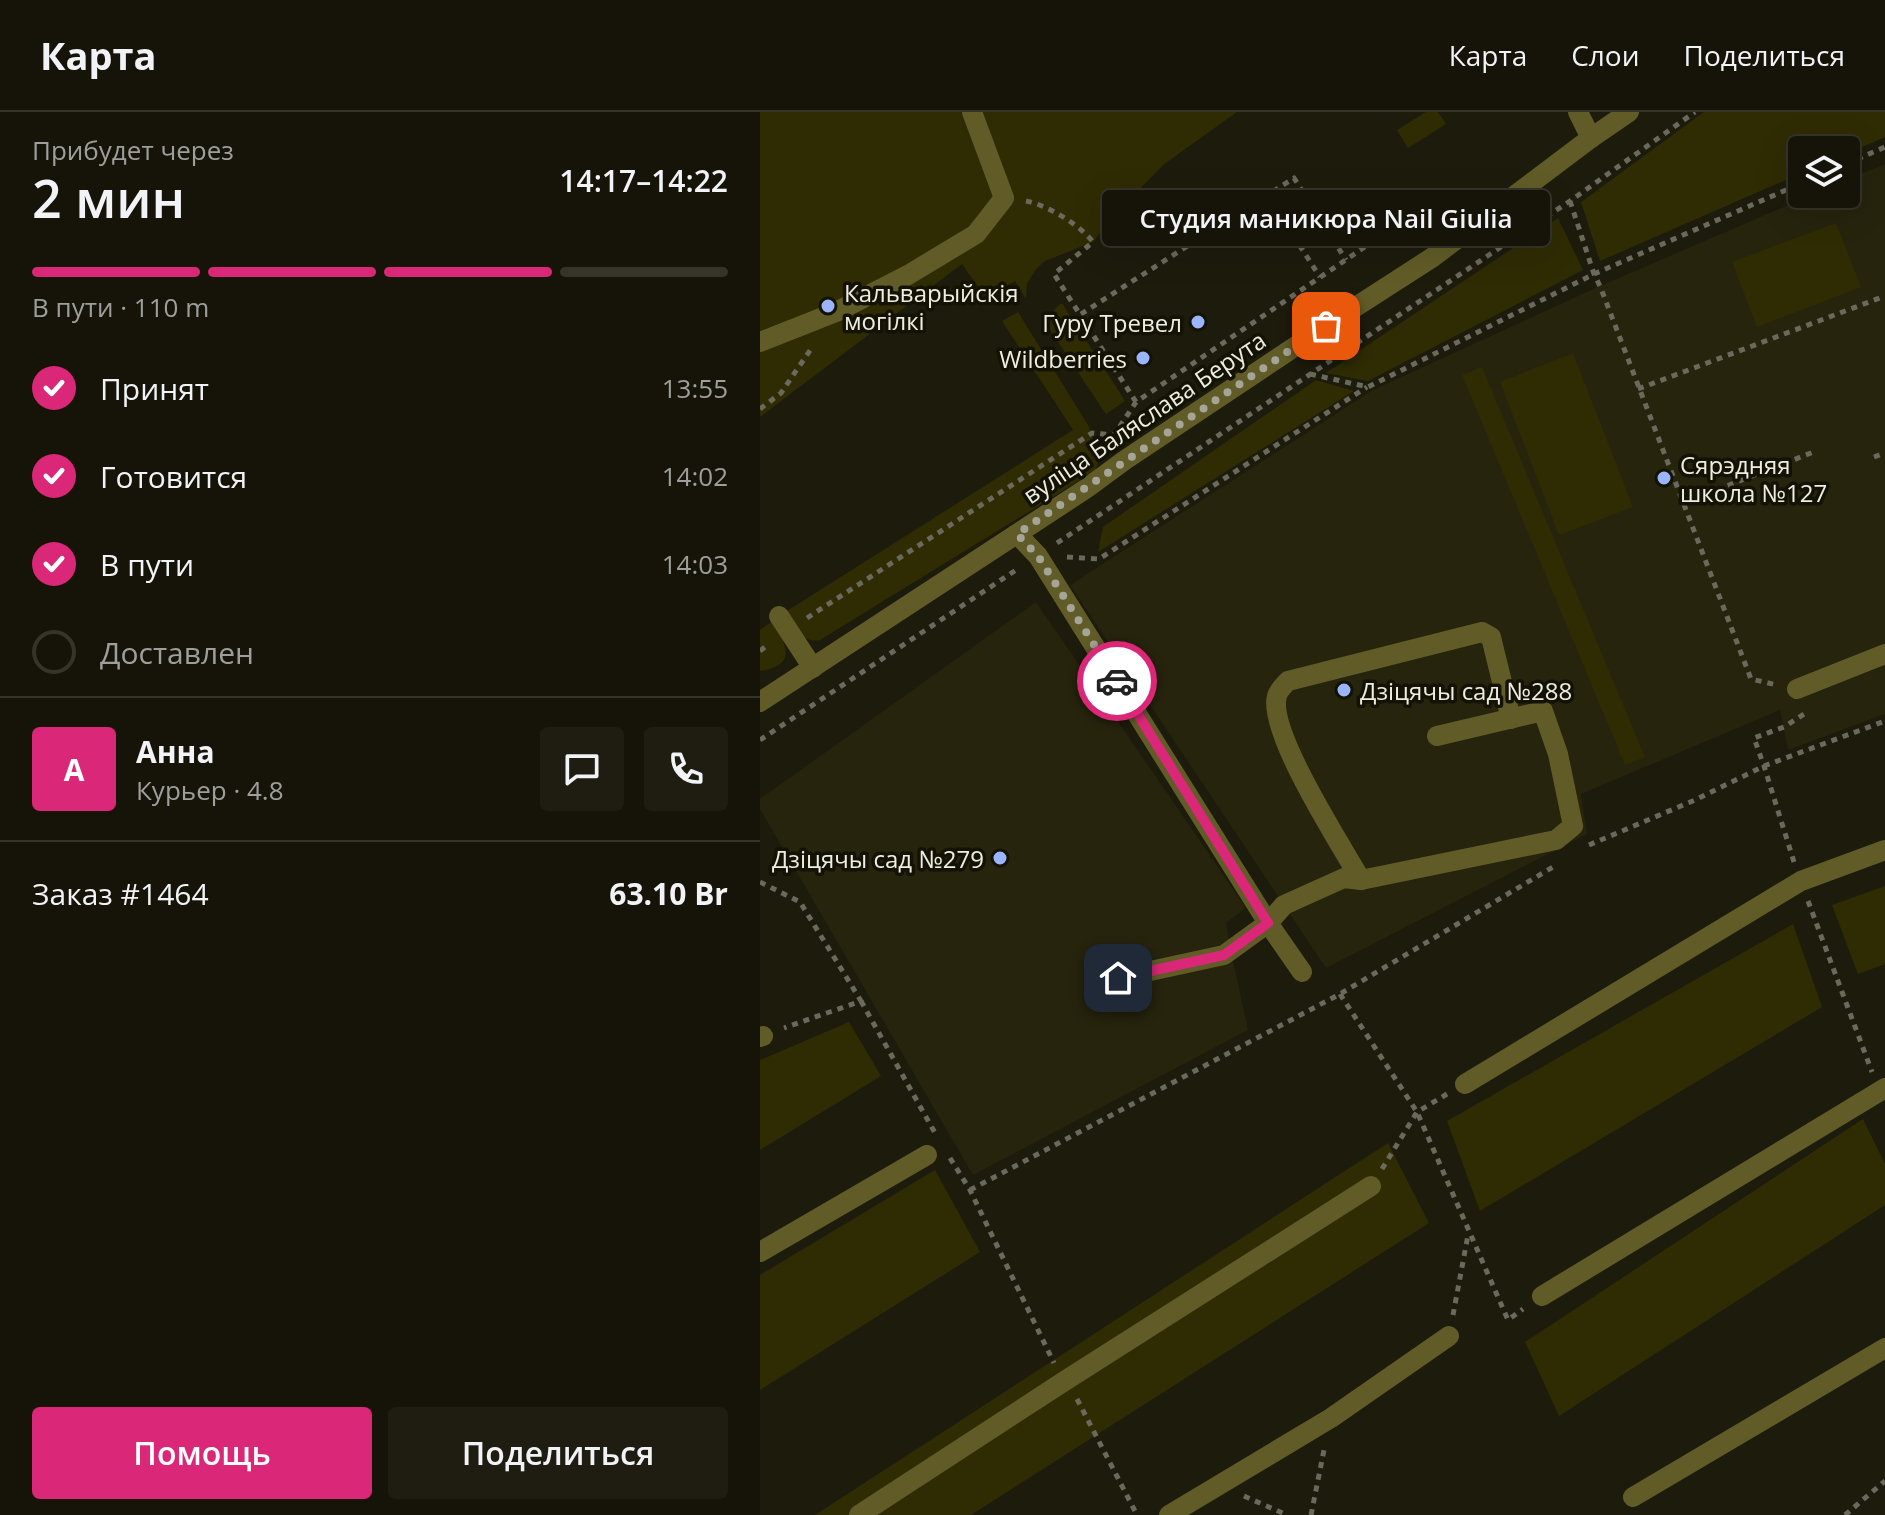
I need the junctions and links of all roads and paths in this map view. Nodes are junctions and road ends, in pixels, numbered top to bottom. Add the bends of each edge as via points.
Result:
1 (972, 112) edge
2 (1578, 112) edge
3 (1629, 112) edge
4 (1695, 112) edge
5 (1591, 138) junction
6 (1885, 147) edge
7 (1860, 158) edge
8 (1788, 189) edge
9 (1267, 195) junction
10 (1570, 201) junction
11 (1034, 203) dead end
12 (1409, 217) dead end
13 (1346, 260) junction
14 (1594, 274) junction
15 (1320, 277) junction
16 (1885, 296) edge
17 (836, 312) junction
18 (1081, 314) junction
19 (760, 342) edge
20 (1309, 373) junction
21 (1368, 387) junction
22 (1638, 389) junction
23 (1136, 402) junction
24 (760, 409) edge
25 (1816, 451) dead end
26 (1885, 453) edge
27 (1874, 457) dead end
28 (1682, 503) junction
29 (1017, 534) junction
30 (1038, 556) junction
31 (784, 623) junction
32 (760, 651) edge
33 (1885, 654) edge
34 (813, 668) junction
35 (1797, 689) junction
36 (761, 698) edge
37 (1511, 719) junction
38 (1885, 721) edge
39 (1437, 736) dead end
40 (760, 740) edge
41 (1764, 766) junction
42 (1772, 794) dead end
43 (1583, 849) dead end
44 (1885, 850) edge
45 (1556, 865) dead end
46 (1361, 880) junction
47 (760, 882) edge
48 (1268, 923) junction
49 (1819, 929) dead end
50 (1302, 972) dead end
51 (1118, 978) dead end
52 (1340, 994) junction
53 (861, 1001) junction
54 (761, 1036) edge
55 (1465, 1084) joint
56 (1882, 1089) edge
57 (1417, 1112) junction
58 (935, 1150) joint
59 (949, 1157) dead end
60 (1371, 1186) joint
61 (970, 1190) junction
62 (1468, 1232) junction
63 (760, 1252) edge
64 (1542, 1296) dead end
65 (1508, 1320) dead end
66 (1449, 1336) joint
67 (1885, 1348) edge
68 (1063, 1382) junction
69 (1331, 1418) junction
70 (1885, 1481) edge
71 (1218, 1485) junction
72 (1633, 1497) dead end
73 (859, 1515) edge
74 (1137, 1515) edge
75 (1169, 1515) edge
76 (1287, 1515) edge
77 (1311, 1515) edge
78 (1845, 1515) edge

1 - 17 street via 1004,198 976,234
2 - 5 street
3 - 5 street, вуліца Баляслава Берута
4 - 10 path
5 - 29 street, вуліца Баляслава Берута via 1433,257
6 - 7 path
8 - 14 path
9 - 13 path via 1294,178
9 - 15 path
9 - 18 path
10 - 14 path
10 - 20 path
11 - 18 path via 1084,230 1093,242 1054,274
12 - 13 path
13 - 15 path
14 - 21 path
14 - 22 path
15 - 23 path
16 - 22 path
17 - 19 street
17 - 24 path via 781,393
18 - 23 path
20 - 21 path
20 - 30 path
21 - 30 path via 1099,559
22 - 28 path
23 - 31 path via 1114,435 1092,433
25 - 28 path
26 - 27 path
28 - 35 path via 1751,679
29 - 30 street
29 - 34 street, вуліца Баляслава Берута
30 - 40 path
30 - 48 street
31 - 32 path
31 - 34 street
33 - 35 street
34 - 36 street, вуліца Баляслава Берута
35 - 41 path via 1804,714 1754,738
37 - 39 street
37 - 46 street via 1543,711 1573,826 1556,840
37 - 46 street via 1491,637 1482,632 1288,681 1277,694 1283,737
38 - 41 path
41 - 42 path
41 - 43 path
44 - 55 street via 1801,881
45 - 52 path
46 - 48 street via 1344,878 1284,905
47 - 53 path via 800,902
48 - 50 street
48 - 51 street via 1224,955
49 - 56 path
52 - 57 path
52 - 61 path
53 - 54 path
53 - 58 path
55 - 57 path
56 - 64 street
57 - 60 path
57 - 62 path
58 - 63 street
59 - 61 path
60 - 68 street
61 - 68 path
62 - 65 path
62 - 66 path
66 - 69 street
67 - 72 street
68 - 73 street
68 - 74 path via 1076,1397
69 - 71 street
69 - 77 path
70 - 78 path
71 - 75 street
71 - 76 path

